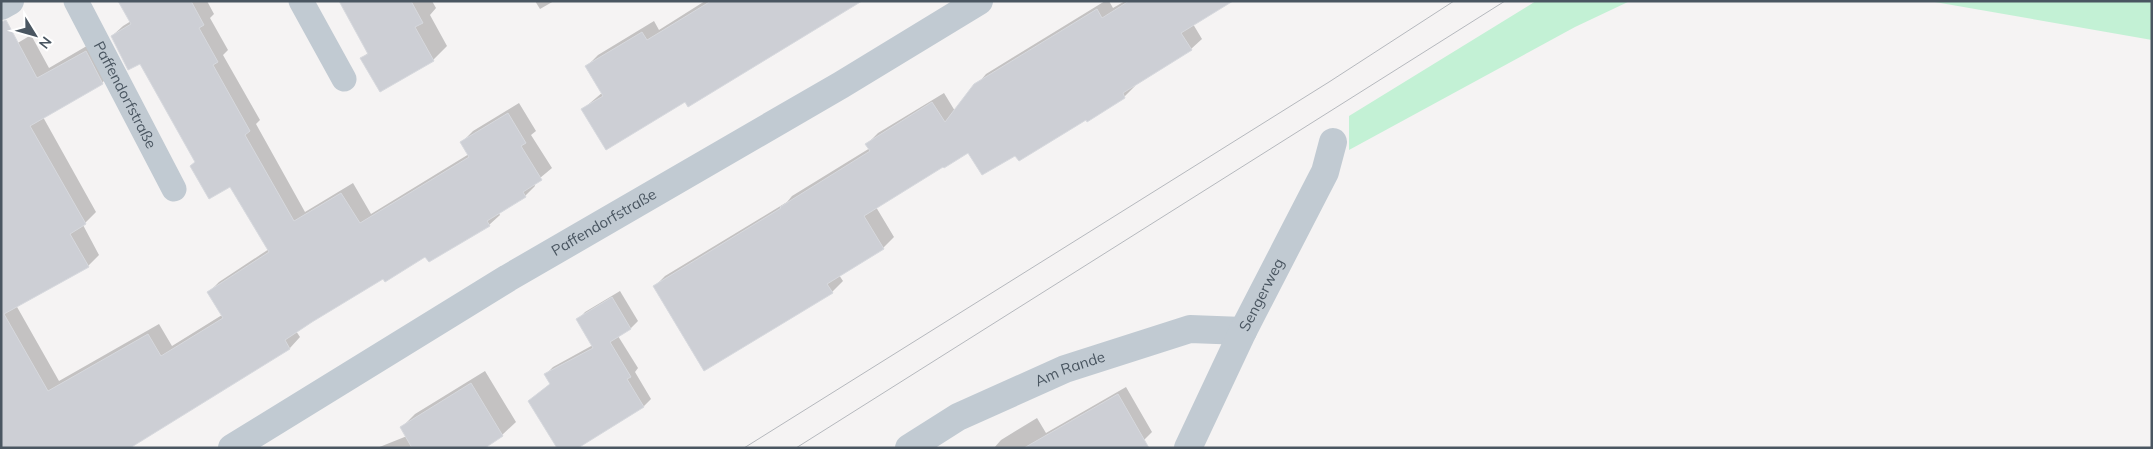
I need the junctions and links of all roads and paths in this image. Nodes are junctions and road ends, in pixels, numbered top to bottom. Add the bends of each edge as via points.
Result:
1 (10, 1) edge
2 (76, 1) edge
3 (301, 1) edge
4 (979, 1) edge
5 (1, 6) edge
6 (344, 79) dead end
7 (1333, 142) dead end
8 (174, 189) dead end
9 (1243, 331) junction
10 (232, 448) edge
11 (909, 448) edge
12 (1188, 448) edge

1 - 5 street
2 - 8 lane, Paffendorfstraße
3 - 6 lane
4 - 10 street, Paffendorfstraße via 508,278
7 - 9 street, Sengerweg via 1325,172
9 - 11 street, Am Rande via 1190,329 1065,369 958,417
9 - 12 street, Sengerweg

